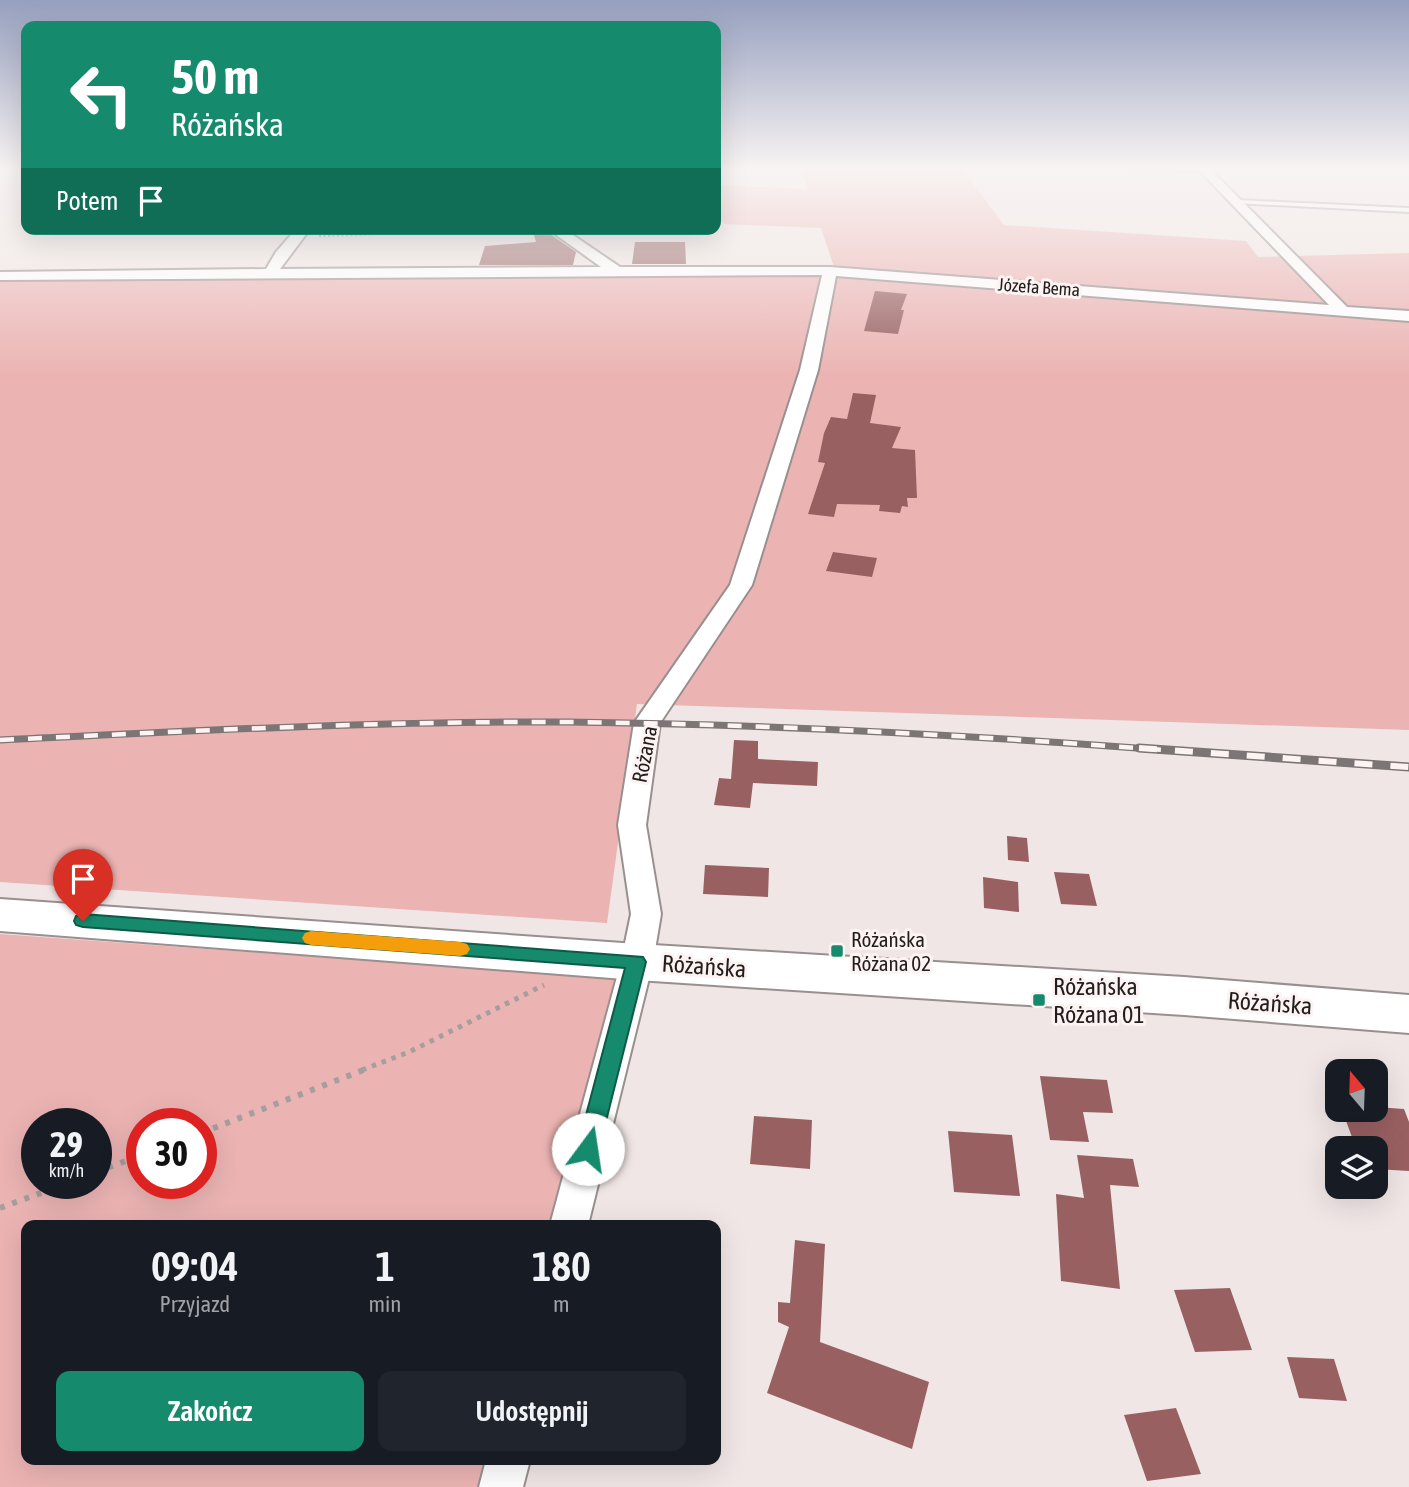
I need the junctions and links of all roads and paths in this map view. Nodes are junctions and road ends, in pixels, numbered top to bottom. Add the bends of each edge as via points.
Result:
1 (297, 236) edge
2 (566, 236) edge
3 (1261, 236) edge
4 (617, 271) junction
5 (830, 271) junction
6 (271, 273) junction
7 (0, 276) edge
8 (1292, 280) junction
9 (1202, 299) junction
10 (1342, 310) junction
11 (1409, 316) edge
12 (0, 915) edge
13 (636, 962) junction
14 (550, 983) dead end
15 (1409, 1014) edge
16 (217, 1127) edge
17 (24, 1199) edge
18 (0, 1208) edge
19 (570, 1220) edge
20 (507, 1465) edge
21 (501, 1487) edge

1 - 6 street
2 - 4 street
3 - 8 street
4 - 5 street, Józefa Bema
4 - 6 street, Józefa Bema
5 - 9 street, Józefa Bema
5 - 13 street, Różana via 809,370 741,585 647,723 632,825 646,914
6 - 7 street, Józefa Bema
8 - 9 street via 1258,296
8 - 10 street
9 - 10 street, Józefa Bema
10 - 11 street, Józefa Bema
12 - 13 main road, Różańska
13 - 15 main road, Różańska
13 - 19 street, Różana
14 - 16 path via 409,1052
17 - 18 path
20 - 21 street

